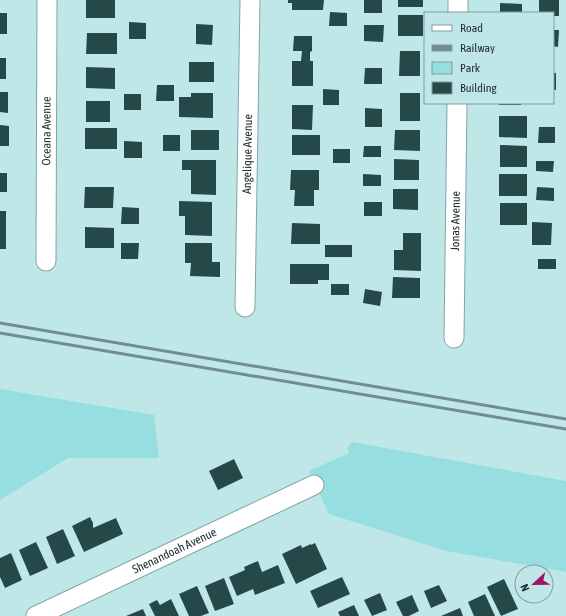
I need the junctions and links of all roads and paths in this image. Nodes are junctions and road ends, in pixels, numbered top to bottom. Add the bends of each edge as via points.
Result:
1 (47, 0) edge
2 (250, 0) edge
3 (458, 0) edge
4 (458, 12) edge
5 (457, 104) edge
6 (46, 261) dead end
7 (246, 307) dead end
8 (454, 338) dead end
9 (314, 485) dead end
10 (36, 616) edge

1 - 6 street, Oceana Avenue
2 - 7 street, Angelique Avenue
3 - 4 street
5 - 8 street, Jonas Avenue
9 - 10 street, Shenandoah Avenue

